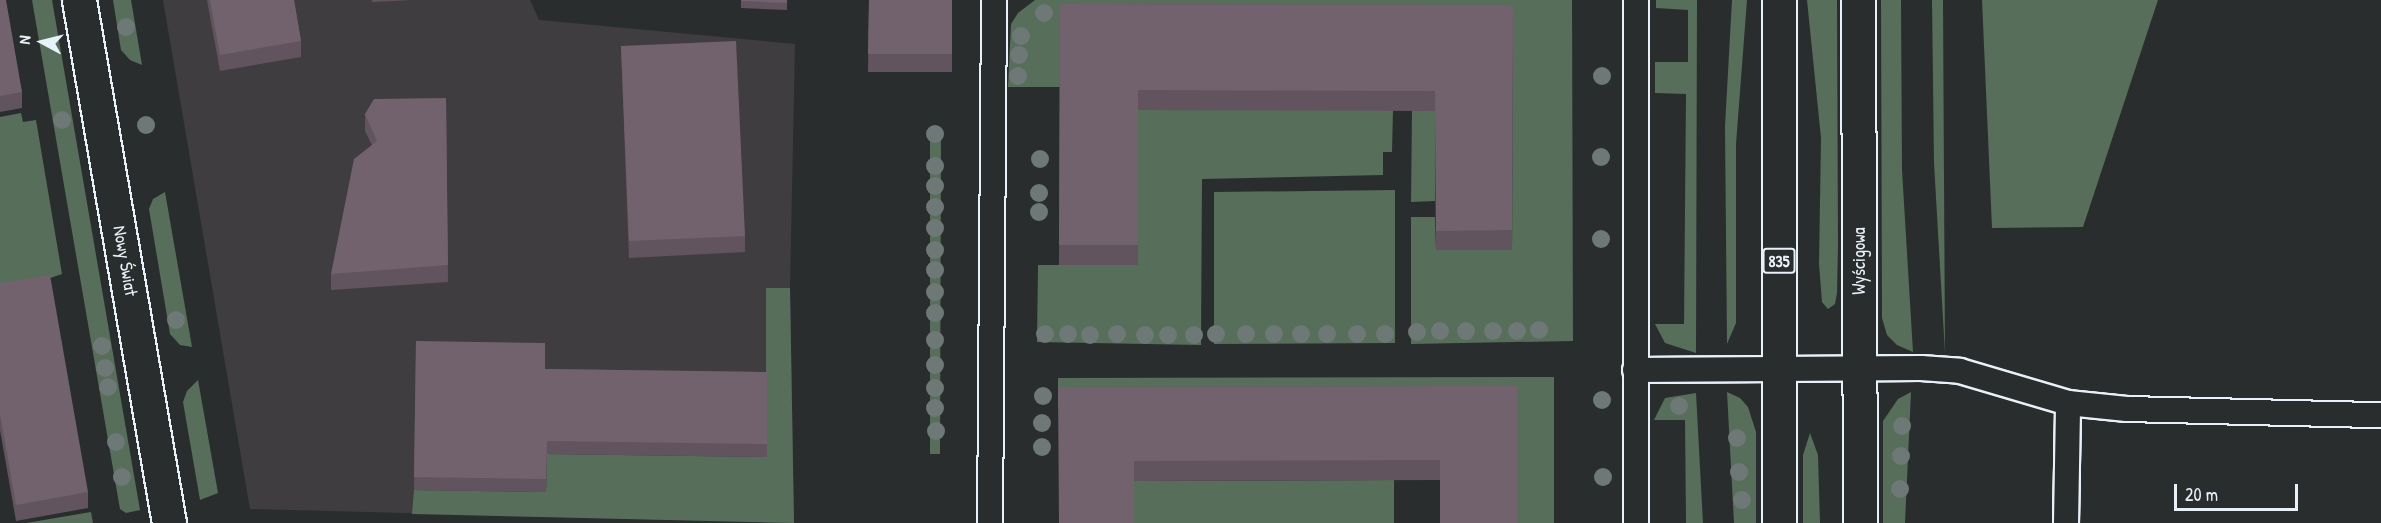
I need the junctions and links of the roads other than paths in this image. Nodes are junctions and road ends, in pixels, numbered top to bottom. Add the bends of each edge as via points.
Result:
1 (79, 0) edge
2 (994, 0) edge
3 (1636, 0) edge
4 (1779, 0) edge
5 (1858, 0) edge
6 (1779, 367) junction
7 (1860, 367) junction
8 (1635, 370) junction
9 (2068, 403) junction
10 (2381, 415) edge
11 (168, 523) edge
12 (990, 523) edge
13 (1636, 523) edge
14 (1779, 523) edge
15 (1860, 523) edge
16 (2066, 523) edge

1 - 11 main road, Nowy Świat
2 - 12 lane
3 - 8 lane
4 - 6 main road, 835
5 - 7 main road, Wyścigowa
6 - 7 lane
6 - 8 lane
6 - 14 main road, 835
7 - 9 lane via 1960,371
7 - 15 main road, Wyścigowa
8 - 13 lane
9 - 10 lane via 2127,409
9 - 16 lane

